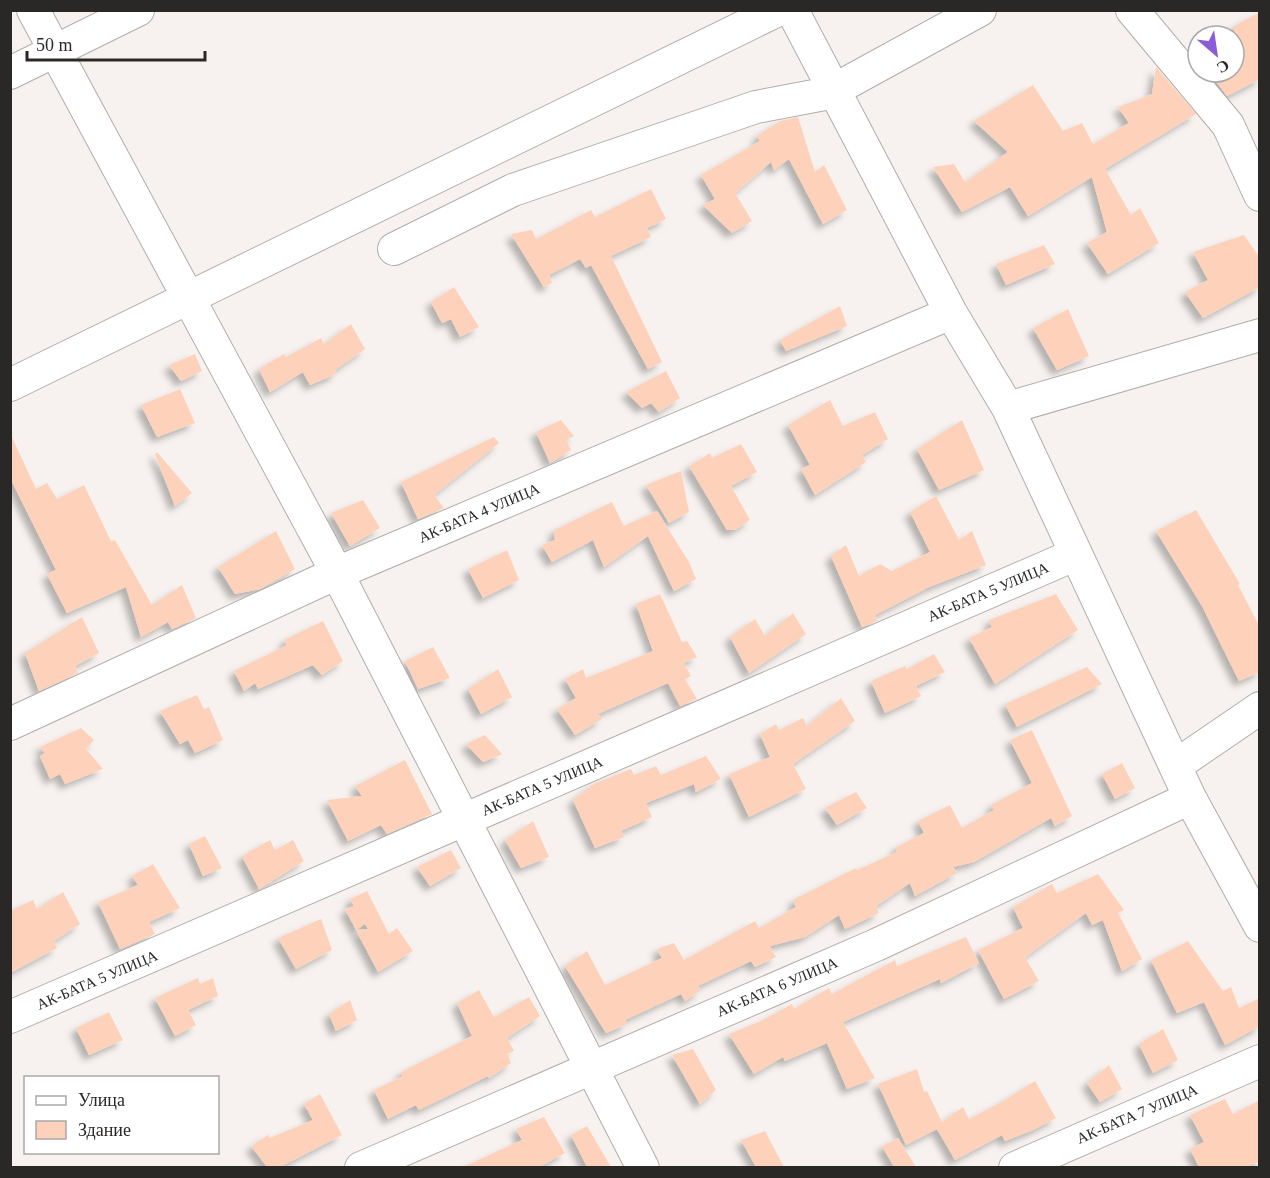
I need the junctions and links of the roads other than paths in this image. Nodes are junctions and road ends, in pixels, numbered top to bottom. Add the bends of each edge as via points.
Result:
1 (33, 10) edge
2 (138, 10) edge
3 (778, 10) edge
4 (792, 10) edge
5 (980, 10) edge
6 (1132, 10) edge
7 (55, 51) junction
8 (10, 73) edge
9 (835, 91) junction
10 (1258, 189) edge
11 (394, 249) dead end
12 (188, 297) junction
13 (951, 313) junction
14 (1260, 335) edge
15 (10, 385) edge
16 (1008, 408) junction
17 (1074, 555) junction
18 (337, 573) junction
19 (1260, 708) edge
20 (10, 724) edge
21 (1175, 766) junction
22 (1190, 798) junction
23 (466, 819) junction
24 (1260, 926) edge
25 (10, 1017) edge
26 (1260, 1061) edge
27 (591, 1068) junction
28 (361, 1167) edge
29 (644, 1167) edge
30 (1015, 1167) edge

1 - 7 street
2 - 7 street
3 - 12 street
4 - 9 street
5 - 9 street
6 - 10 street via 1228,125
7 - 8 street
7 - 12 street
9 - 11 street via 756,107 513,190
9 - 13 street
12 - 15 street
12 - 18 street
13 - 16 street
13 - 18 street, АК-БАТА 4 УЛИЦА
14 - 16 street
16 - 17 street
17 - 21 street
17 - 23 street, АК-БАТА 5 УЛИЦА
18 - 20 street, АК-БАТА 4 УЛИЦА
18 - 23 street
19 - 21 street
21 - 22 street
22 - 24 street
22 - 27 street, АК-БАТА 6 УЛИЦА via 876,945
23 - 25 street, АК-БАТА 5 УЛИЦА
23 - 27 street
26 - 30 street, АК-БАТА 7 УЛИЦА
27 - 28 street, АК-БАТА 6 УЛИЦА
27 - 29 street

